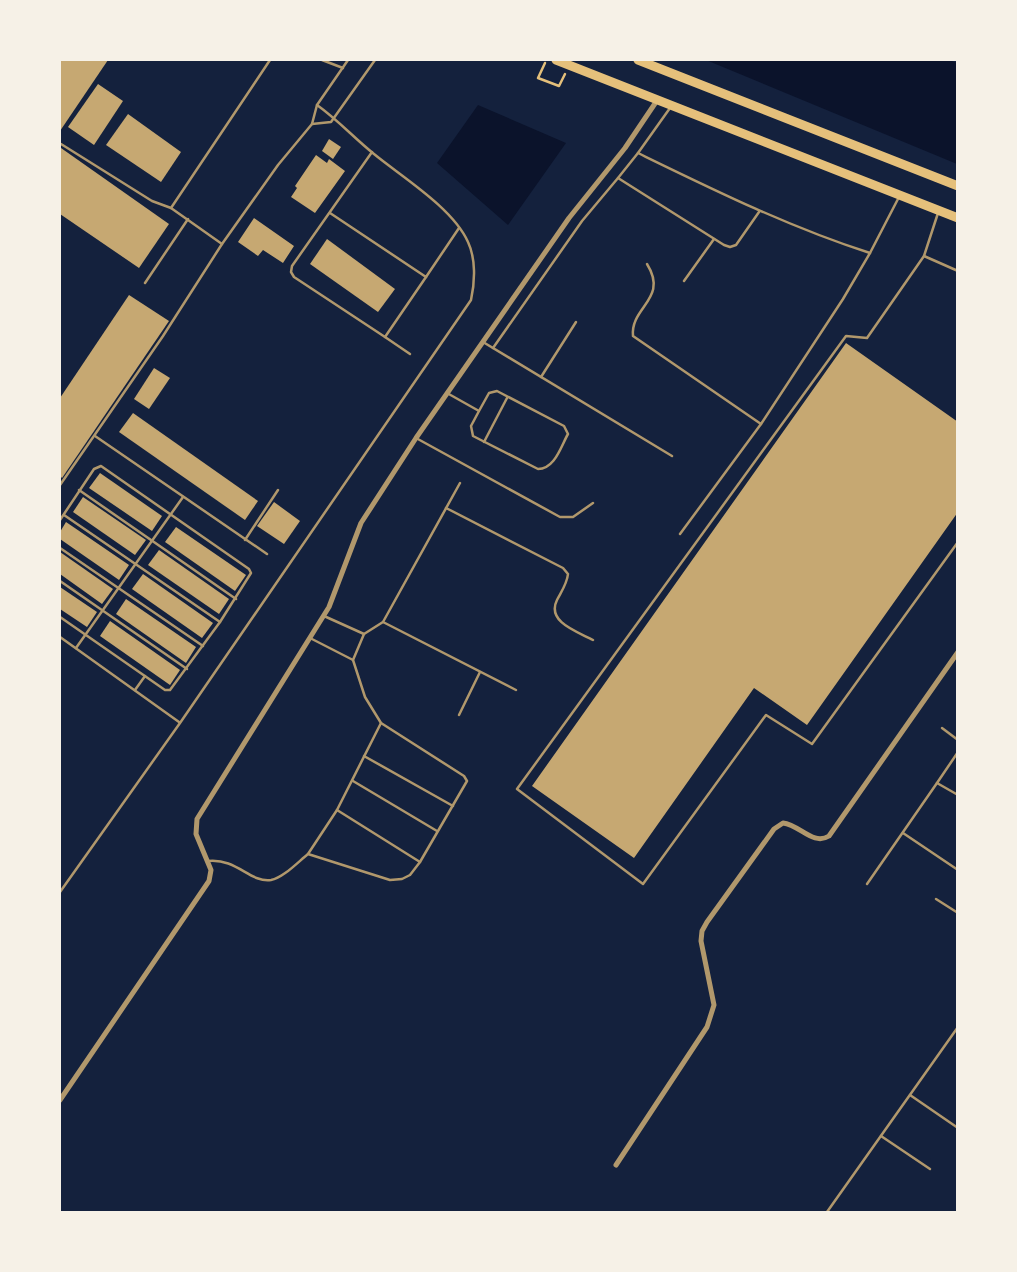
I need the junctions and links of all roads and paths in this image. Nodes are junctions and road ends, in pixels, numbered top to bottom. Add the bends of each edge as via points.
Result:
1 (270, 60) edge
2 (322, 60) edge
3 (348, 60) edge
4 (375, 60) edge
5 (546, 60) edge
6 (556, 60) edge
7 (638, 60) edge
8 (570, 65) junction
9 (343, 68) junction
10 (658, 99) junction
11 (317, 105) junction
12 (671, 105) junction
13 (335, 118) junction
14 (312, 124) junction
15 (61, 144) edge
16 (372, 152) junction
17 (638, 153) junction
18 (618, 178) junction
19 (957, 186) edge
20 (900, 194) junction
21 (172, 208) junction
22 (939, 210) junction
23 (759, 212) junction
24 (330, 214) junction
25 (957, 218) edge
26 (188, 219) junction
27 (459, 228) junction
28 (713, 239) junction
29 (222, 244) junction
30 (870, 253) junction
31 (924, 256) junction
32 (647, 264) dead end
33 (957, 271) edge
34 (426, 278) junction
35 (684, 281) dead end
36 (145, 283) dead end
37 (576, 322) dead end
38 (385, 337) junction
39 (483, 342) junction
40 (493, 348) junction
41 (410, 354) dead end
42 (541, 377) junction
43 (447, 393) junction
44 (507, 397) junction
45 (479, 411) junction
46 (761, 424) junction
47 (95, 436) junction
48 (416, 438) junction
49 (484, 442) junction
50 (672, 456) dead end
51 (460, 483) dead end
52 (60, 485) edge
53 (79, 490) junction
54 (278, 490) dead end
55 (183, 497) junction
56 (593, 503) dead end
57 (446, 508) junction
58 (63, 514) junction
59 (171, 514) junction
60 (60, 520) edge
61 (680, 534) dead end
62 (153, 540) junction
63 (245, 540) junction
64 (957, 542) edge
65 (60, 548) edge
66 (267, 554) dead end
67 (136, 563) junction
68 (60, 580) edge
69 (119, 588) junction
70 (236, 599) junction
71 (103, 610) junction
72 (324, 616) junction
73 (60, 617) edge
74 (220, 622) junction
75 (383, 622) junction
76 (364, 634) junction
77 (85, 635) junction
78 (60, 637) edge
79 (310, 638) junction
80 (593, 640) dead end
81 (203, 646) junction
82 (76, 648) junction
83 (957, 652) edge
84 (354, 660) junction
85 (187, 669) junction
86 (480, 672) junction
87 (145, 676) junction
88 (135, 690) junction
89 (516, 690) dead end
90 (459, 715) dead end
91 (180, 723) junction
92 (381, 723) junction
93 (942, 728) dead end
94 (957, 740) edge
95 (957, 751) edge
96 (364, 757) junction
97 (352, 780) junction
98 (937, 783) junction
99 (957, 796) edge
100 (454, 806) junction
101 (337, 810) junction
102 (437, 831) junction
103 (903, 833) junction
104 (308, 854) junction
105 (208, 861) junction
106 (420, 862) junction
107 (957, 870) edge
108 (867, 884) dead end
109 (60, 892) edge
110 (936, 899) dead end
111 (957, 913) edge
112 (957, 1027) edge
113 (910, 1095) junction
114 (60, 1100) edge
115 (957, 1128) edge
116 (881, 1136) junction
117 (616, 1165) dead end
118 (930, 1168) dead end
119 (827, 1213) edge

1 - 21 lane
2 - 9 lane
3 - 9 lane
4 - 13 lane
5 - 8 path via 538,78 559,86
6 - 8 main road
7 - 19 main road
8 - 10 main road
9 - 11 lane
10 - 12 main road
10 - 39 street
11 - 13 lane
11 - 14 lane
12 - 17 lane
12 - 20 main road
13 - 14 lane
13 - 16 lane
14 - 29 lane
15 - 21 lane via 152,201
16 - 24 lane
16 - 27 lane via 424,192
17 - 18 lane
17 - 23 lane
18 - 28 lane
18 - 40 lane via 582,221
20 - 22 main road
20 - 30 lane
21 - 26 lane
22 - 25 main road
22 - 31 lane
23 - 28 lane via 736,245
23 - 30 lane
24 - 34 lane
24 - 38 lane via 292,266 293,277
26 - 29 lane
26 - 36 lane
27 - 34 lane
27 - 91 lane via 469,242 474,270 471,300
28 - 35 lane
29 - 47 lane
30 - 46 lane
31 - 33 lane
31 - 64 lane via 867,338 846,336 517,789 643,884 766,715 812,744
32 - 46 lane via 656,282 633,336
34 - 38 lane
37 - 42 lane
38 - 41 lane
39 - 40 lane
39 - 43 street
40 - 42 lane
42 - 50 lane
43 - 45 lane
43 - 48 street
44 - 45 lane via 493,391
44 - 49 lane
44 - 49 lane via 564,426 568,434 551,466 544,469
45 - 49 lane via 471,430
46 - 61 lane
47 - 52 lane
47 - 55 lane
48 - 56 lane via 560,517 573,517
48 - 72 street via 361,523
51 - 57 lane
53 - 58 lane
53 - 59 lane via 101,466
53 - 62 lane
54 - 63 lane
55 - 59 lane
55 - 63 lane
57 - 75 lane
57 - 80 lane via 563,568 568,579 554,614
58 - 60 lane
58 - 67 lane
59 - 62 lane
59 - 70 lane via 249,569 250,578
62 - 67 lane
62 - 70 lane
63 - 66 lane
65 - 69 lane
67 - 69 lane
67 - 74 lane
68 - 71 lane
69 - 71 lane
69 - 81 lane
70 - 74 lane
71 - 77 lane
71 - 85 lane
72 - 76 lane
72 - 79 street
73 - 77 lane
74 - 81 lane
75 - 76 lane
75 - 86 lane
76 - 84 lane
77 - 82 lane
77 - 87 lane
78 - 82 lane
79 - 84 lane
79 - 105 street via 197,819 196,834
81 - 85 lane
82 - 88 lane
83 - 117 street via 829,836 817,839 793,824 783,823 774,829 707,922 701,942 712,1014
84 - 92 lane via 365,697
85 - 87 lane via 170,690
86 - 89 lane
86 - 90 lane
87 - 88 lane
88 - 91 lane
91 - 109 lane
92 - 96 lane
92 - 100 lane via 464,776 466,786
93 - 94 lane
95 - 98 lane
96 - 97 lane
96 - 100 lane
97 - 101 lane
97 - 102 lane
98 - 99 lane
98 - 103 lane
100 - 102 lane
101 - 104 lane
101 - 106 lane
102 - 106 lane
103 - 107 lane
103 - 108 lane
104 - 105 lane via 273,880 259,879 233,863
104 - 106 lane via 390,880 410,875
105 - 114 street via 211,870 203,892
110 - 111 lane
112 - 113 lane
113 - 115 lane
113 - 116 lane
116 - 118 lane
116 - 119 lane

